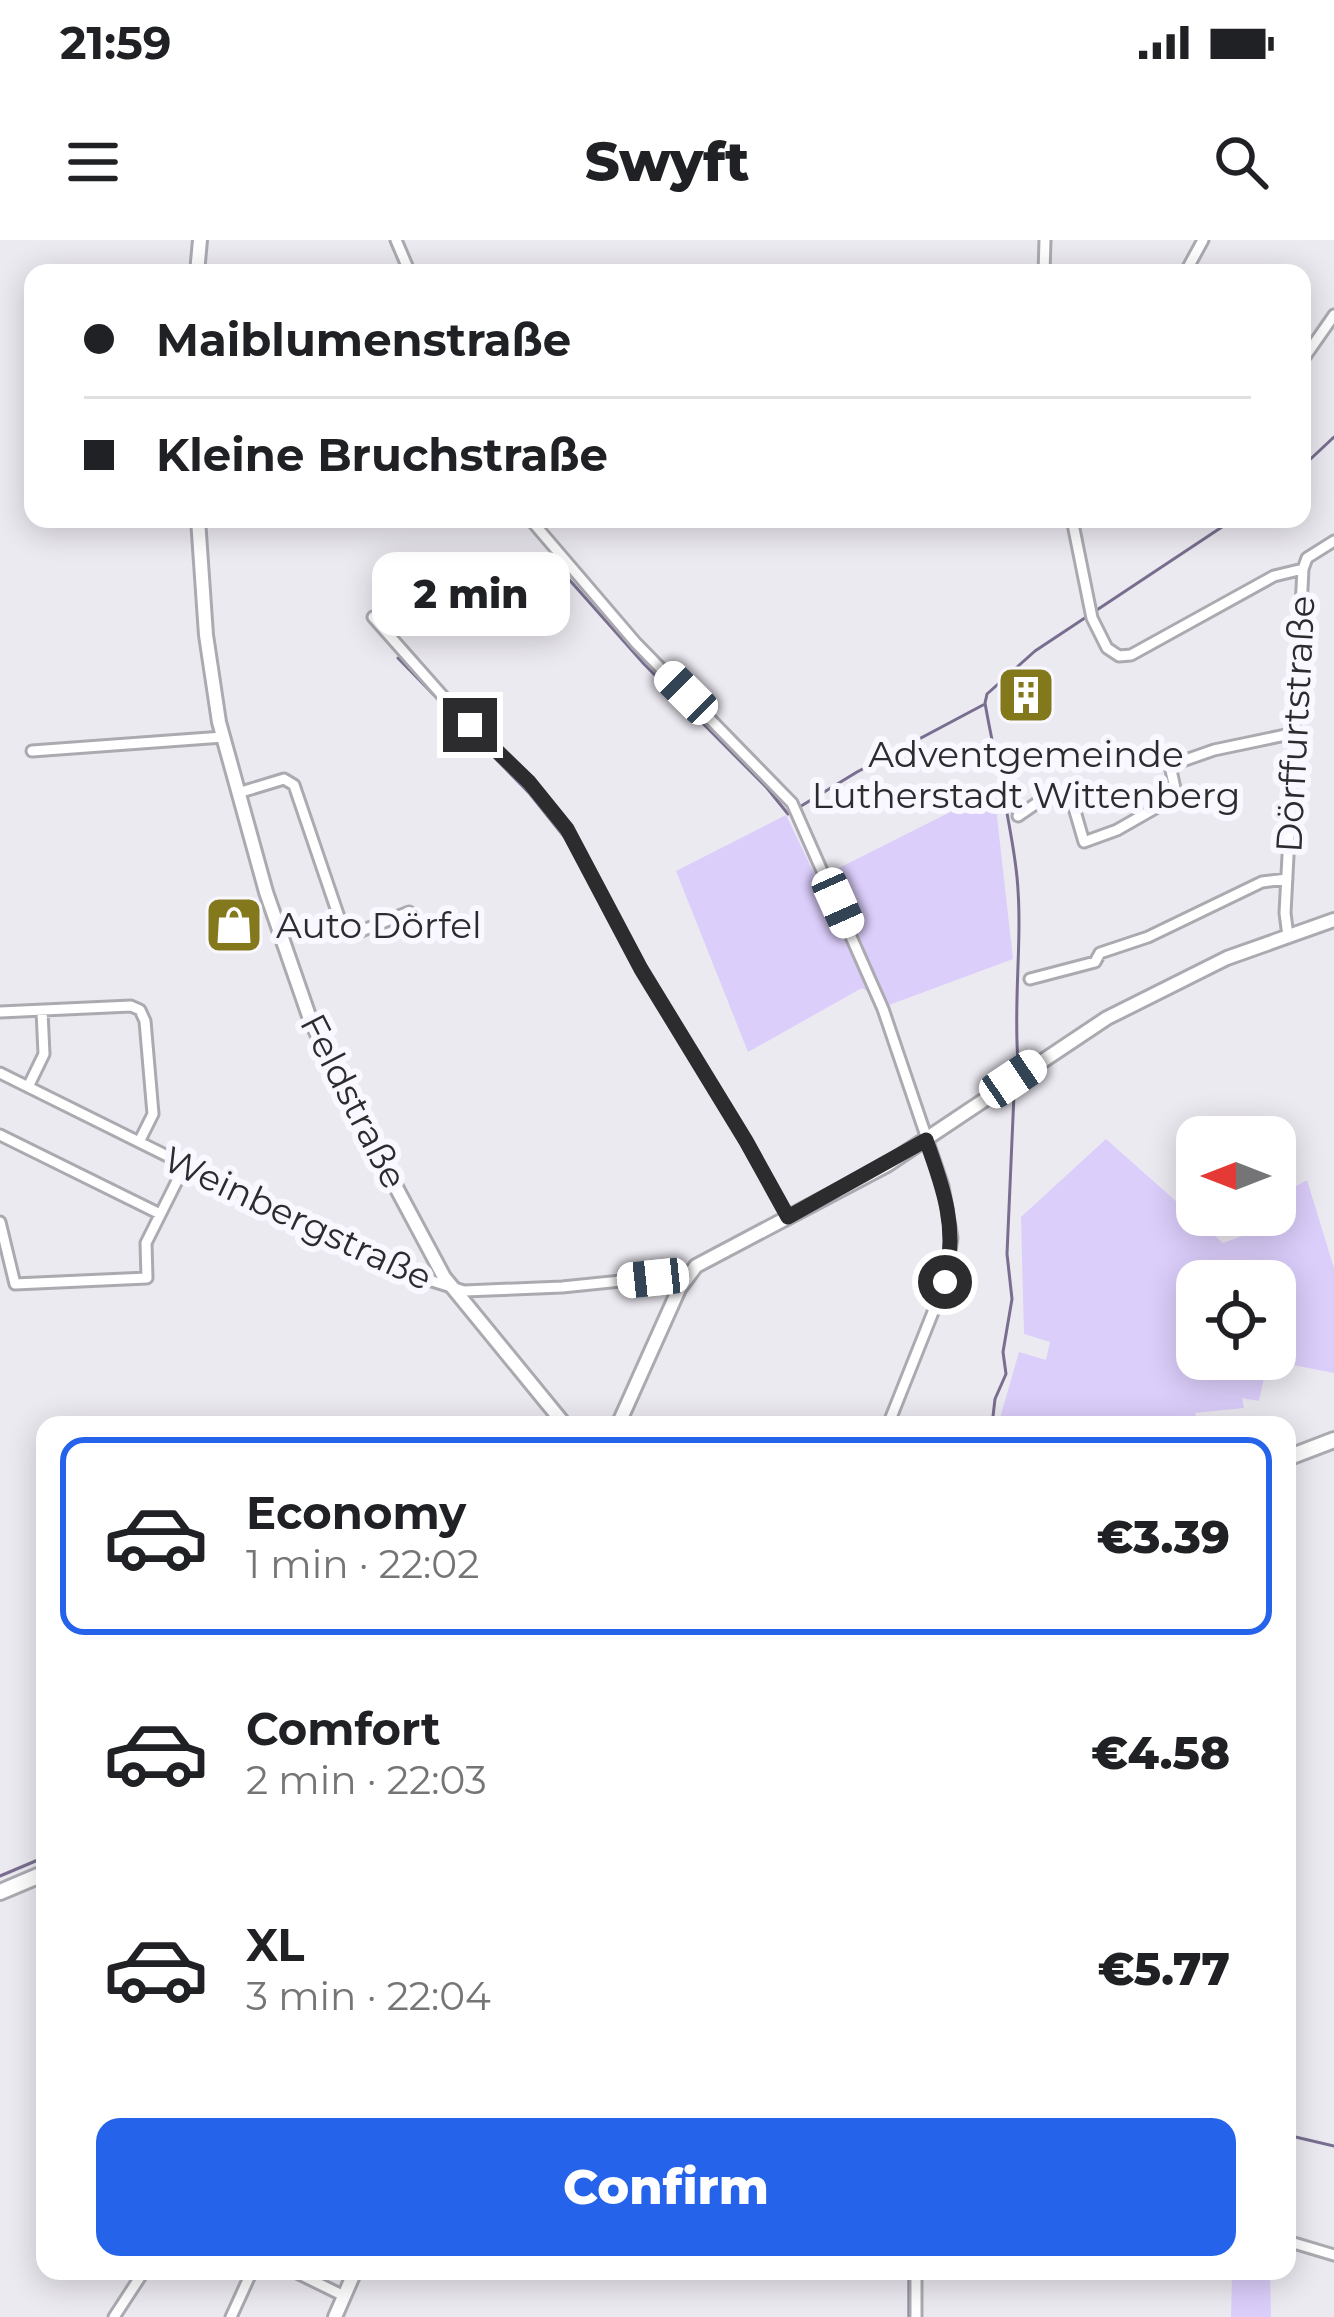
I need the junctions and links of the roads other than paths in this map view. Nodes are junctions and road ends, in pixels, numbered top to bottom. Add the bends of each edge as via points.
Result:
1 (1334, 315) edge
2 (1311, 348) edge
3 (199, 528) edge
4 (538, 528) edge
5 (1074, 528) edge
6 (1334, 541) edge
7 (1303, 569) junction
8 (373, 617) dead end
9 (1295, 733) junction
10 (223, 737) junction
11 (32, 751) dead end
12 (238, 793) junction
13 (1018, 816) dead end
14 (1287, 879) junction
15 (409, 912) dead end
16 (1334, 920) edge
17 (1288, 936) junction
18 (1030, 980) dead end
19 (42, 1011) junction
20 (0, 1012) edge
21 (0, 1073) edge
22 (28, 1088) junction
23 (0, 1136) edge
24 (926, 1140) junction
25 (139, 1142) junction
26 (185, 1165) junction
27 (160, 1214) junction
28 (788, 1217) junction
29 (0, 1222) edge
30 (684, 1281) junction
31 (453, 1290) junction
32 (558, 1416) edge
33 (623, 1416) edge
34 (892, 1416) edge
35 (1334, 1440) edge
36 (1296, 1455) edge
37 (36, 1877) edge
38 (0, 1892) edge
39 (1296, 2244) edge
40 (1334, 2255) edge
41 (138, 2280) edge
42 (248, 2280) edge
43 (311, 2280) edge
44 (351, 2280) edge
45 (916, 2280) edge
46 (344, 2296) junction
47 (114, 2317) edge
48 (231, 2317) edge
49 (335, 2317) edge
50 (916, 2317) edge

1 - 2 street
3 - 10 street, Feldstraße
4 - 24 street via 797,812 883,1009
5 - 7 street via 1090,612 1119,656 1274,576
6 - 7 street
7 - 9 street, Dörffurtstraße
8 - 28 street via 567,829
9 - 13 street via 1174,764 1173,798 1084,842 1070,794
9 - 14 street, Dörffurtstraße
10 - 11 street
10 - 12 street, Feldstraße
12 - 15 street via 284,779 294,785 342,926 356,933
12 - 31 street, Feldstraße via 309,1016
14 - 17 street, Dörffurtstraße
14 - 18 street, Dörffurtstraße via 1262,882 1095,962
16 - 17 street
17 - 24 street via 1107,1018
19 - 20 street
19 - 22 street via 44,1054
19 - 25 street via 140,1010 153,1114
21 - 22 street, Weinbergstraße
22 - 25 street, Weinbergstraße
23 - 27 street
24 - 28 street
24 - 34 street via 948,1204 951,1252
25 - 26 street, Weinbergstraße
26 - 27 street
26 - 31 street, Weinbergstraße
27 - 29 street via 146,1244 147,1278 27,1286 15,1284
28 - 30 street via 696,1266
30 - 31 street, Weinbergstraße
30 - 33 street
31 - 32 street, Feldstraße
35 - 36 main road
37 - 38 main road
39 - 40 street
41 - 47 street
42 - 48 street
43 - 46 street
44 - 46 street
45 - 50 street
46 - 49 street

